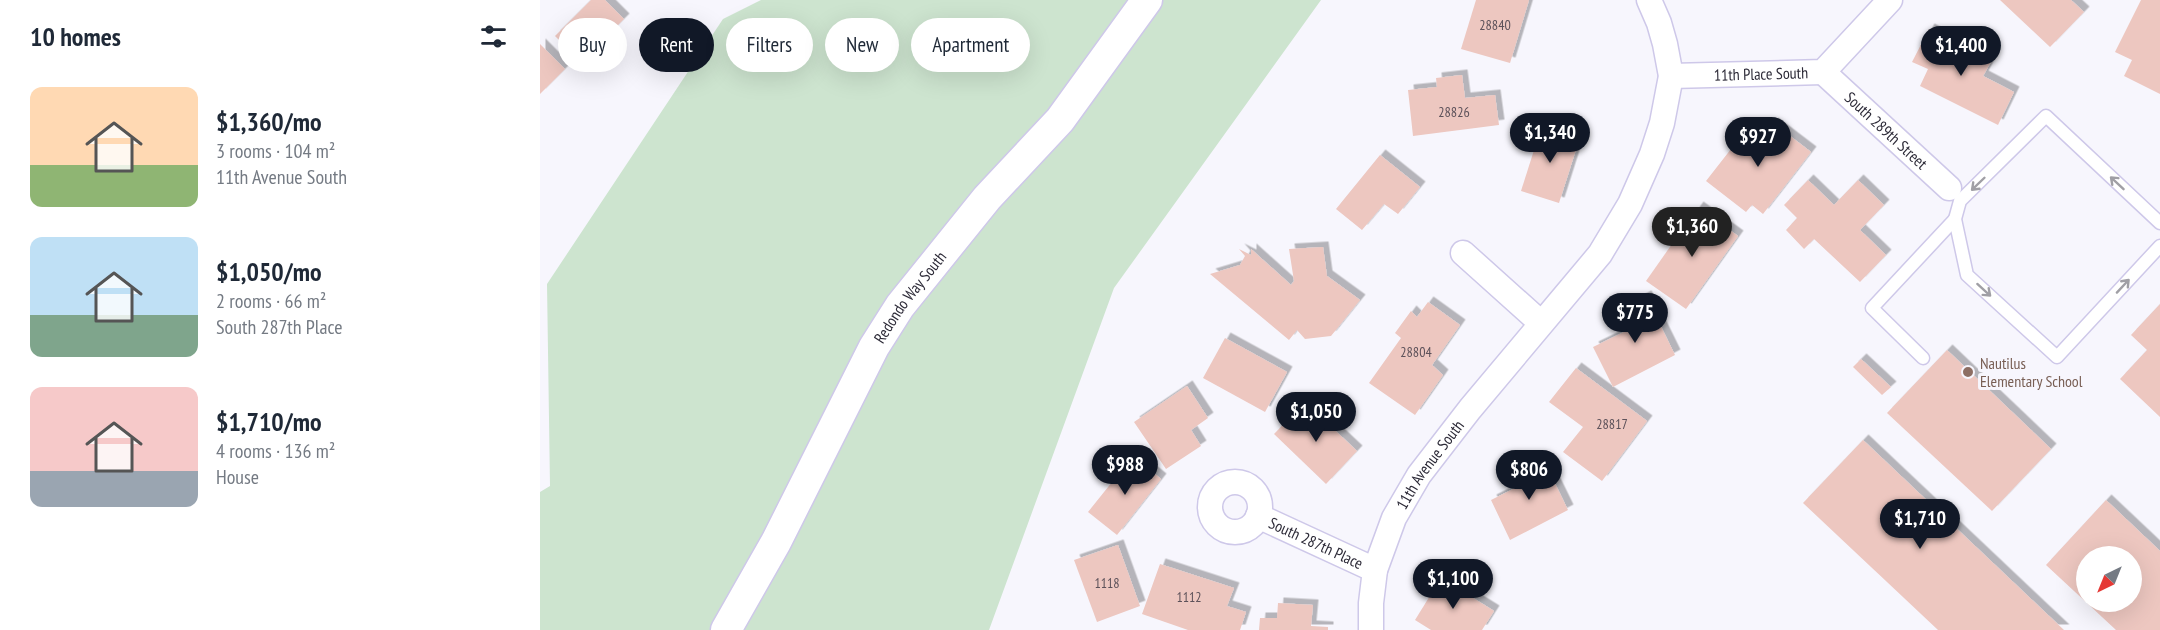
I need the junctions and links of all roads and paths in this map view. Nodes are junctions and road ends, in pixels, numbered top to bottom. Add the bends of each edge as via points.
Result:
1 (1147, 0) edge
2 (1649, 0) edge
3 (1890, 0) edge
4 (1823, 72) junction
5 (1671, 76) junction
6 (1954, 194) junction
7 (1956, 219) junction
8 (2160, 223) edge
9 (2160, 246) edge
10 (1462, 253) dead end
11 (1541, 323) junction
12 (1923, 358) dead end
13 (1258, 516) dead end
14 (1375, 570) junction
15 (726, 630) edge
16 (1371, 630) edge

1 - 15 street, Redondo Way South via 1060,120 987,198 900,306 874,347 776,542
2 - 5 street via 1665,44
3 - 4 street, 11th Place South
4 - 5 street, 11th Place South
4 - 6 street, South 289th Street
5 - 11 street, 11th Avenue South via 1662,123 1630,204 1600,254
6 - 7 lane
8 -> 6 lane via 2046,116
7 -> 9 lane via 1967,275 2057,357
7 - 12 lane via 1872,308
10 - 11 street
11 - 14 street, 11th Avenue South via 1419,475 1394,518
13 - 14 street, South 287th Place
14 - 16 street, 11th Avenue South

